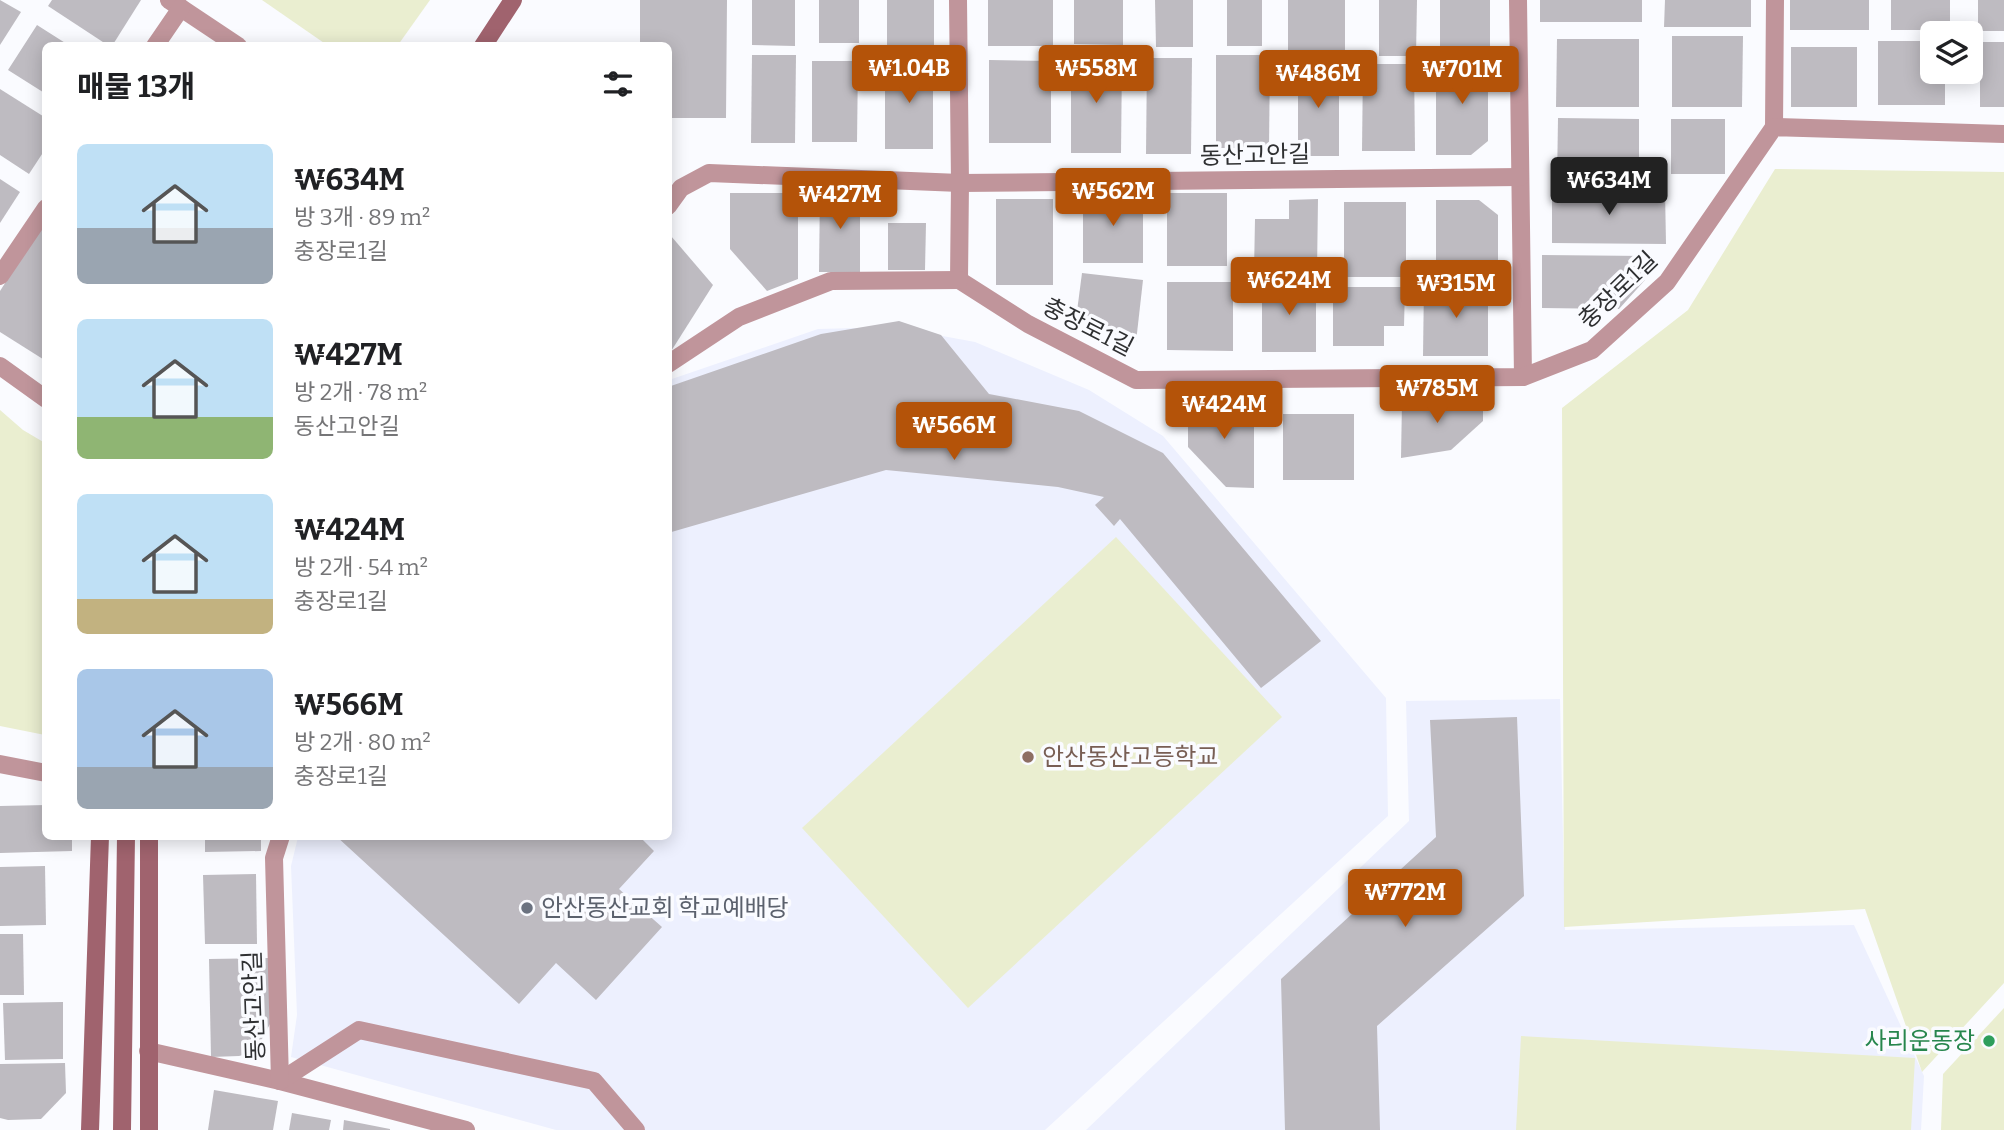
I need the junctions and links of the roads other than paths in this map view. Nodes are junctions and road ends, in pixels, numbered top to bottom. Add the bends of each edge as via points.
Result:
1 (513, 0) edge
2 (958, 0) edge
3 (1518, 0) edge
4 (1775, 0) edge
5 (175, 4) edge
6 (157, 42) edge
7 (232, 42) edge
8 (486, 42) edge
9 (1774, 127) junction
10 (2004, 134) edge
11 (1520, 177) junction
12 (960, 183) junction
13 (672, 200) edge
14 (42, 214) edge
15 (0, 276) edge
16 (959, 280) junction
17 (672, 361) edge
18 (0, 366) edge
19 (1523, 377) junction
20 (42, 395) edge
21 (0, 764) edge
22 (42, 772) edge
23 (100, 840) edge
24 (126, 840) edge
25 (149, 840) edge
26 (280, 840) edge
27 (148, 1051) junction
28 (281, 1081) junction
29 (90, 1130) edge
30 (122, 1130) edge
31 (149, 1130) edge
32 (466, 1130) edge
33 (636, 1130) edge

1 - 8 street
2 - 12 street
3 - 11 street
4 - 9 street
5 - 6 street
5 - 7 street
9 - 10 street
9 - 19 street, 충장로1길 via 1667,282 1592,350
11 - 12 street, 동산고안길
11 - 19 street
12 - 13 street, 동산고안길 via 709,173 681,188
12 - 16 street
14 - 15 street
16 - 17 street via 831,281 739,317
16 - 19 street, 충장로1길 via 1028,324 1136,380
18 - 20 street
21 - 22 street
23 - 29 street
24 - 30 street
25 - 27 street
26 - 28 street, 동산고안길 via 274,858
27 - 28 street, 동산고안길
27 - 31 street
28 - 32 street
28 - 33 street via 359,1030 594,1081

